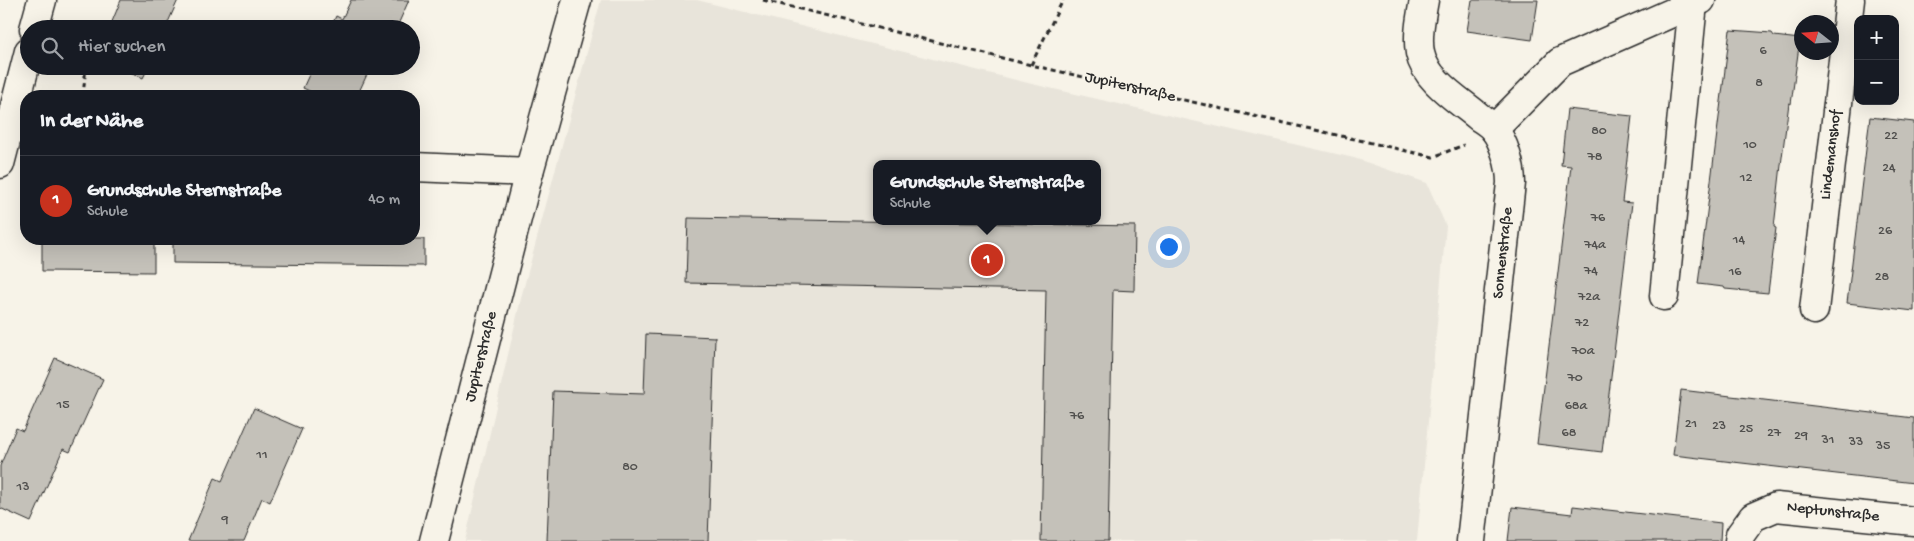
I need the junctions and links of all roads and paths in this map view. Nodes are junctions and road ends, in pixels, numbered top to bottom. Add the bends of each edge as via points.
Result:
1 (42, 0) edge
2 (577, 0) edge
3 (763, 0) edge
4 (1063, 0) edge
5 (1424, 0) edge
6 (1850, 0) edge
7 (1697, 2) edge
8 (36, 20) edge
9 (1031, 66) junction
10 (23, 75) edge
11 (85, 75) edge
12 (84, 90) edge
13 (1494, 129) junction
14 (0, 164) edge
15 (420, 167) edge
16 (529, 172) junction
17 (1664, 296) dead end
18 (1814, 310) dead end
19 (1914, 521) edge
20 (434, 541) edge
21 (1471, 541) edge
22 (1739, 541) edge

1 - 8 street
2 - 16 street, Jupiterstraße
3 - 9 path, Jupiterstraße
4 - 9 path
5 - 13 street, Sonnenstraße via 1420,53 1425,69
6 - 18 street, Lindemanshof
7 - 13 street via 1560,62
7 - 17 street
9 - 13 path, Jupiterstraße via 1433,158
10 - 14 street
11 - 12 path
13 - 21 street, Sonnenstraße via 1509,163 1512,183
15 - 16 street
16 - 20 street, Jupiterstraße
19 - 22 street, Neptunstraße via 1776,507 1752,517

